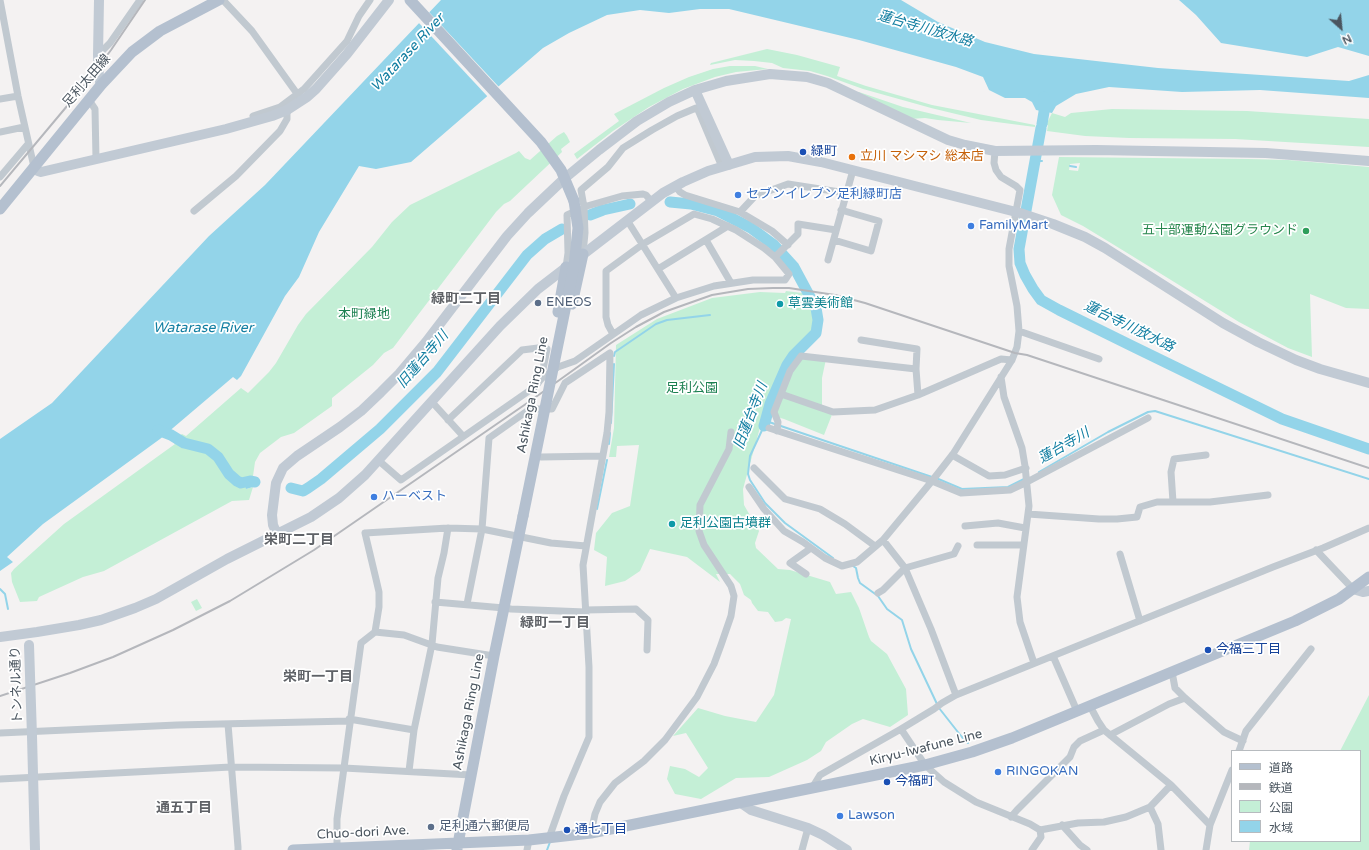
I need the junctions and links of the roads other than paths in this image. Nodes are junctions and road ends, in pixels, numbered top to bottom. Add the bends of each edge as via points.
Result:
1 (0, 0) edge
2 (99, 0) edge
3 (140, 0) edge
4 (220, 0) edge
5 (223, 0) edge
6 (370, 0) edge
7 (389, 0) edge
8 (410, 0) edge
9 (98, 54) junction
10 (101, 85) junction
11 (696, 90) junction
12 (298, 95) junction
13 (18, 96) junction
14 (0, 99) edge
15 (89, 100) junction
16 (287, 110) junction
17 (24, 127) junction
18 (226, 129) junction
19 (0, 132) edge
20 (28, 144) junction
21 (995, 150) junction
22 (96, 159) junction
23 (1369, 161) edge
24 (725, 166) junction
25 (34, 167) junction
26 (853, 170) junction
27 (563, 174) junction
28 (0, 177) edge
29 (675, 186) junction
30 (846, 193) junction
31 (651, 201) junction
32 (579, 204) junction
33 (0, 209) edge
34 (194, 210) dead end
35 (841, 210) junction
36 (740, 212) junction
37 (1018, 212) junction
38 (627, 220) junction
39 (728, 226) junction
40 (836, 230) junction
41 (706, 240) junction
42 (834, 240) junction
43 (643, 244) junction
44 (786, 246) junction
45 (583, 254) junction
46 (776, 256) junction
47 (828, 260) dead end
48 (566, 267) junction
49 (658, 270) junction
50 (732, 283) junction
51 (676, 298) junction
52 (1019, 331) junction
53 (613, 334) junction
54 (861, 340) dead end
55 (1099, 359) dead end
56 (1012, 360) junction
57 (916, 369) junction
58 (1001, 377) junction
59 (541, 379) junction
60 (1369, 383) edge
61 (781, 394) junction
62 (918, 395) junction
63 (432, 402) junction
64 (1148, 418) dead end
65 (543, 419) junction
66 (448, 420) junction
67 (769, 428) dead end
68 (777, 431) junction
69 (731, 432) dead end
70 (464, 436) junction
71 (952, 455) junction
72 (1206, 455) dead end
73 (541, 456) dead end
74 (602, 456) junction
75 (378, 460) junction
76 (754, 468) dead end
77 (1026, 468) junction
78 (932, 481) junction
79 (1027, 482) junction
80 (749, 487) dead end
81 (1268, 495) dead end
82 (1173, 502) junction
83 (1028, 514) junction
84 (965, 526) dead end
85 (448, 528) junction
86 (482, 528) junction
87 (1025, 528) junction
88 (1369, 528) edge
89 (277, 534) junction
90 (519, 537) junction
91 (883, 540) junction
92 (978, 545) dead end
93 (1023, 545) junction
94 (586, 546) junction
95 (875, 546) junction
96 (958, 546) dead end
97 (811, 548) junction
98 (1316, 550) junction
99 (1120, 554) dead end
100 (905, 568) junction
101 (806, 574) dead end
102 (1369, 577) edge
103 (1353, 589) junction
104 (1369, 591) edge
105 (878, 593) dead end
106 (435, 602) junction
107 (467, 604) junction
108 (504, 608) junction
109 (587, 610) junction
110 (1140, 621) junction
111 (375, 632) junction
112 (28, 634) junction
113 (0, 637) edge
114 (432, 644) junction
115 (1311, 649) dead end
116 (647, 650) dead end
117 (494, 656) junction
118 (1054, 656) junction
119 (1034, 663) junction
120 (1172, 672) junction
121 (956, 696) junction
122 (1185, 698) junction
123 (1090, 706) junction
124 (1077, 711) junction
125 (349, 720) junction
126 (228, 724) junction
127 (901, 729) junction
128 (414, 730) junction
129 (0, 733) edge
130 (1107, 733) junction
131 (1242, 740) junction
132 (1239, 750) edge
133 (925, 765) junction
134 (231, 767) junction
135 (344, 768) junction
136 (409, 771) junction
137 (1231, 772) edge
138 (33, 774) junction
139 (472, 775) junction
140 (0, 779) edge
141 (1171, 785) junction
142 (812, 788) junction
143 (741, 803) junction
144 (1150, 807) junction
145 (1011, 817) junction
146 (1062, 825) junction
147 (1210, 825) junction
148 (808, 828) junction
149 (1040, 830) junction
150 (591, 833) junction
151 (550, 838) junction
152 (528, 845) edge
153 (458, 846) edge
154 (337, 848) junction
155 (374, 848) edge
156 (35, 850) edge
157 (238, 850) edge
158 (293, 850) edge
159 (802, 850) edge
160 (847, 850) edge
161 (1032, 850) edge
162 (1087, 850) edge
163 (1161, 850) edge
164 (1206, 850) edge

1 - 13 street
2 - 9 street
3 - 9 street via 110,43
4 - 10 main road, 足利太田線 via 172,24 147,40
5 - 12 street via 252,31
6 - 12 street via 347,41
7 - 16 street via 316,89
8 - 27 main road, Ashikaga Ring Line via 541,142
9 - 10 street
10 - 15 main road, 足利太田線
11 - 21 street via 726,81 770,74 807,77 828,83 948,140
11 - 24 street
11 - 27 street via 668,102
12 - 18 street via 280,107 246,118
13 - 14 street
13 - 17 street
15 - 22 street via 95,109
15 - 25 main road, 足利太田線
16 - 18 street
16 - 34 street via 287,119 280,130 236,176
17 - 19 street
17 - 20 street
18 - 22 street
20 - 25 street
20 - 28 street
21 - 23 street via 1266,153
21 - 37 street via 996,170 1001,177 1020,190
22 - 25 street via 42,172
24 - 26 street via 755,157 774,155
24 - 29 street
24 - 32 street via 698,110 694,108 652,130 620,152 608,167 581,190
25 - 33 main road, 足利太田線
26 - 30 street
26 - 37 street
27 - 32 main road, Ashikaga Ring Line
27 - 89 street via 507,236 426,342 382,392 361,411 283,468 276,482 272,515
29 - 31 street
29 - 36 street via 685,195
30 - 35 street
30 - 36 street via 788,184 755,196
31 - 32 street via 646,195 634,194
31 - 38 street
32 - 45 street via 585,240
32 - 48 street via 567,215
32 - 65 main road, Ashikaga Ring Line, bridge via 576,251
35 - 40 street
35 - 42 street via 878,221 877,228 871,251
36 - 44 street via 772,231
37 - 52 street via 1009,249 1009,266
37 - 60 street via 1080,235 1105,248 1223,323 1264,345 1320,369
38 - 43 street
38 - 45 street
39 - 41 street
39 - 43 street via 694,214
39 - 46 street
40 - 42 street
40 - 44 street via 798,224 798,234
41 - 49 street
41 - 50 street
42 - 47 street
43 - 49 street
43 - 53 street via 606,271 606,316
44 - 46 street
45 - 48 street
45 - 65 main road via 554,394
46 - 50 street via 789,274 785,280
48 - 63 street via 517,307
48 - 65 main road via 540,401 540,415
49 - 51 street
50 - 51 street
51 - 53 street via 641,315
52 - 55 street
52 - 56 street
53 - 59 street via 575,361 558,367
54 - 57 street via 917,349
56 - 58 street
56 - 62 street via 1001,359
57 - 61 street via 801,356 790,371
57 - 62 street
58 - 71 street
58 - 77 street via 1004,397 1022,448
59 - 66 street via 547,349 522,350
59 - 70 street via 536,386
61 - 62 street via 833,412 875,410
61 - 68 street via 774,412 778,422
63 - 66 street
63 - 75 street
64 - 79 street
65 - 90 main road, Ashikaga Ring Line, bridge
66 - 70 street
67 - 68 street
68 - 78 street
69 - 150 street via 729,449 700,505 698,532 731,586 734,596 731,616 721,645 697,697 665,740 644,761 615,783 600,802
70 - 75 street via 401,480
71 - 77 street via 989,476 1005,475
71 - 78 street
72 - 82 street via 1174,459
73 - 74 street
74 - 86 street via 609,412 610,353 565,383 552,409 530,409 489,438
74 - 94 street
75 - 89 street via 339,498
76 - 95 street via 785,499 820,509
77 - 79 street
78 - 79 street via 961,493 1010,490
78 - 91 street
79 - 83 street
80 - 97 street via 784,531
81 - 82 street via 1210,502
82 - 83 street via 1140,506 1137,517 1117,519
83 - 87 street
84 - 87 street via 998,523
85 - 86 street
85 - 106 street
85 - 111 street via 365,533 379,592
86 - 90 street
86 - 107 street
87 - 93 street
88 - 98 street
89 - 112 street via 135,608 78,626
90 - 94 street
90 - 108 main road, Ashikaga Ring Line
91 - 95 street
91 - 100 street
92 - 93 street
93 - 119 street via 1017,597 1020,622
94 - 109 street via 583,565
95 - 97 street via 857,562 842,566
96 - 100 street via 954,554
97 - 101 street via 790,563
98 - 103 street
98 - 110 street
99 - 110 street
100 - 105 street
100 - 121 street
102 - 103 main road, Kiryu-Iwafune Line
103 - 104 street
103 - 120 main road, Kiryu-Iwafune Line via 1295,621
106 - 107 street
106 - 114 street
107 - 108 street
108 - 109 street
108 - 117 main road, Ashikaga Ring Line
109 - 116 street via 636,608 648,620
109 - 151 street via 589,737 564,796
110 - 118 street
111 - 114 street via 404,635
111 - 125 street via 361,643
112 - 113 street
112 - 138 street, トンネル通り, bridge
114 - 117 street
114 - 128 street
115 - 131 street via 1250,725
117 - 139 main road, Ashikaga Ring Line
118 - 119 street
118 - 124 street
119 - 121 street
120 - 122 street via 1175,688
120 - 123 main road, Kiryu-Iwafune Line
121 - 127 street
122 - 130 street
122 - 131 street via 1224,732
123 - 124 main road, Kiryu-Iwafune Line
123 - 130 street
124 - 133 main road, Kiryu-Iwafune Line via 991,746
125 - 126 street
125 - 128 street
125 - 135 street
126 - 129 street
126 - 134 street
127 - 133 street
127 - 142 street via 820,776
128 - 136 street
130 - 141 street
130 - 145 street via 1080,741 1074,747 1070,758
131 - 132 street
133 - 142 main road, Kiryu-Iwafune Line
133 - 145 street via 944,782 976,802
134 - 135 street
134 - 138 street
134 - 157 street
135 - 136 street
135 - 154 street via 336,820
136 - 139 street
137 - 147 street
138 - 140 street
138 - 156 street, トンネル通り
139 - 153 main road, Ashikaga Ring Line
141 - 144 street
141 - 147 street
142 - 143 main road, Kiryu-Iwafune Line
143 - 148 street via 751,810
143 - 150 main road, Kiryu-Iwafune Line
144 - 146 street via 1126,817 1104,822
144 - 163 street via 1158,824
145 - 149 street
146 - 149 street
146 - 162 street
147 - 164 street
148 - 159 street
148 - 160 street
149 - 161 street via 1041,837
150 - 151 main road, Kiryu-Iwafune Line
151 - 152 main road, Kiryu-Iwafune Line
152 - 153 main road, Kiryu-Iwafune Line
153 - 155 main road, Chuo-dori Ave.
154 - 155 main road, Chuo-dori Ave.
154 - 158 main road, Chuo-dori Ave.

